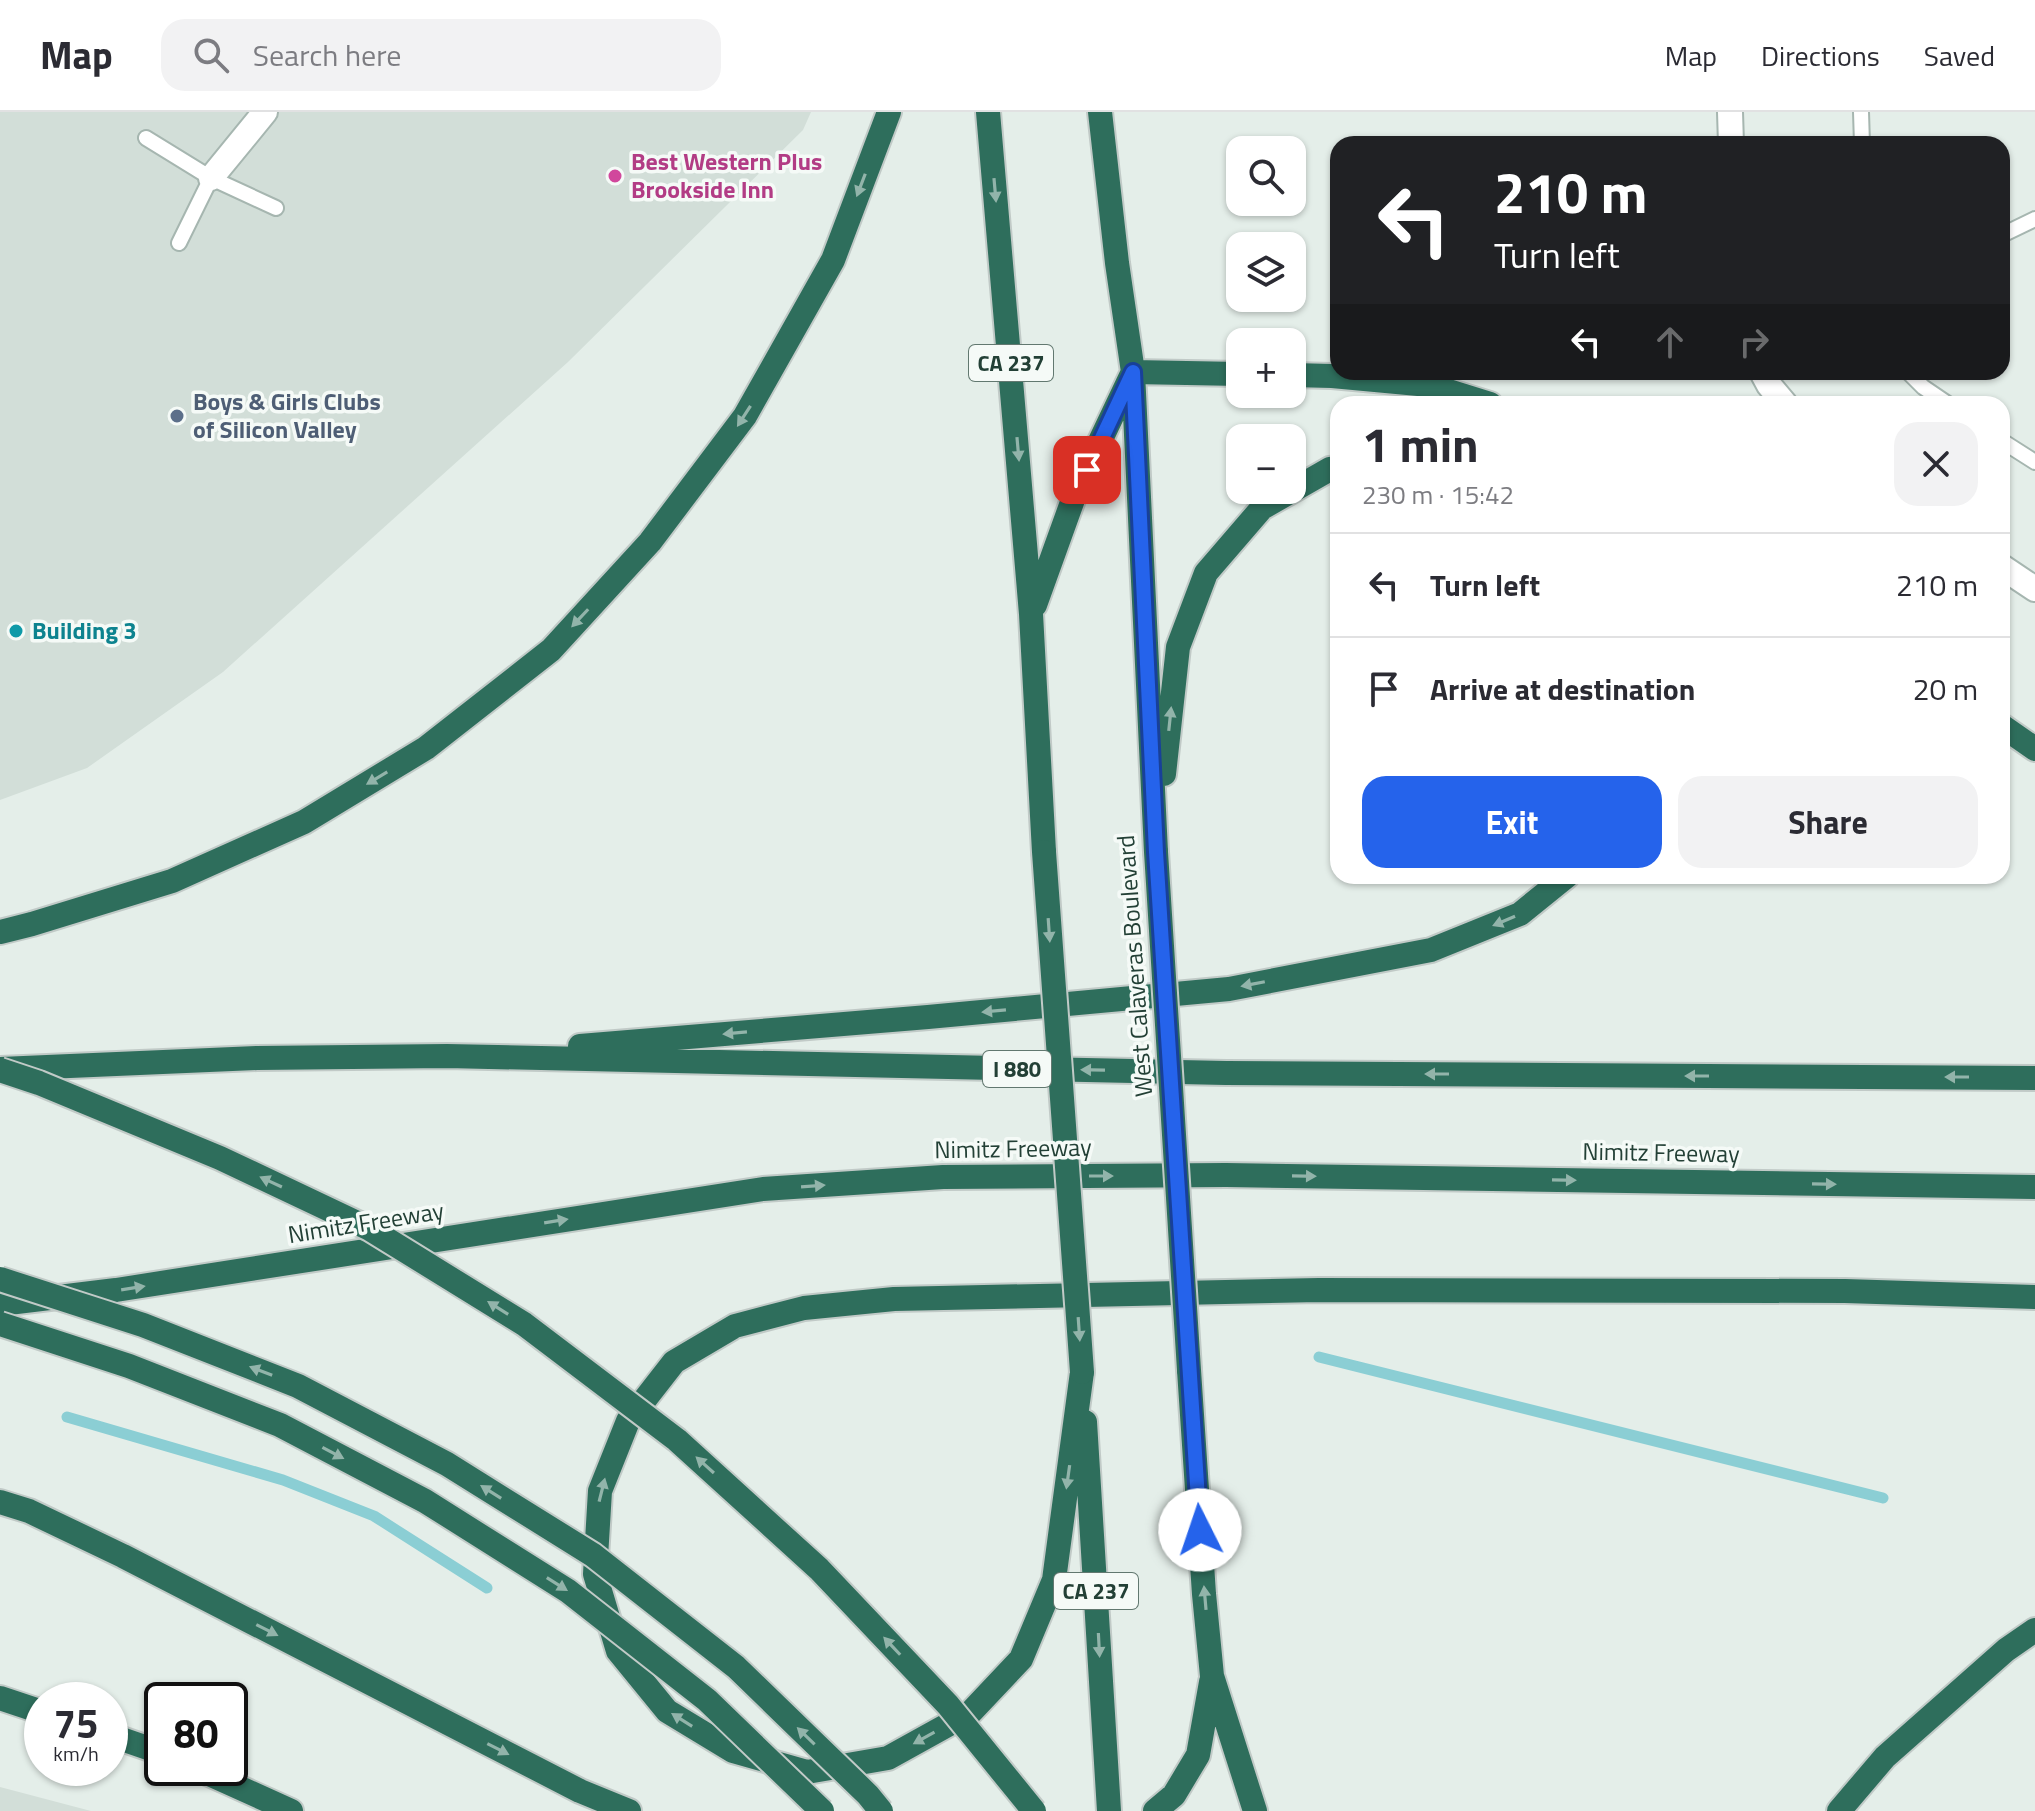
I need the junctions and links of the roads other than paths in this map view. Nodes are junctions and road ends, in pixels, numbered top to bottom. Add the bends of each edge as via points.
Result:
1 (265, 112) edge
2 (889, 112) edge
3 (988, 112) edge
4 (1100, 112) edge
5 (1730, 112) edge
6 (1861, 112) edge
7 (1731, 136) edge
8 (1862, 136) edge
9 (146, 138) dead end
10 (211, 178) junction
11 (276, 208) dead end
12 (2035, 219) edge
13 (2010, 231) edge
14 (179, 243) dead end
15 (1133, 372) junction
16 (1226, 374) edge
17 (1306, 375) edge
18 (1330, 376) edge
19 (1375, 380) edge
20 (1766, 380) edge
21 (1916, 380) edge
22 (1464, 396) edge
23 (1778, 396) edge
24 (1936, 396) edge
25 (2010, 446) edge
26 (2035, 462) edge
27 (1330, 469) edge
28 (2010, 572) edge
29 (2035, 589) edge
30 (1031, 614) junction
31 (2010, 732) edge
32 (2035, 749) edge
33 (1156, 852) junction
34 (1557, 884) edge
35 (0, 932) edge
36 (447, 1056) junction
37 (0, 1070) edge
38 (2035, 1078) edge
39 (2035, 1187) edge
40 (0, 1279) edge
41 (2035, 1297) edge
42 (0, 1304) edge
43 (0, 1324) edge
44 (1082, 1372) junction
45 (0, 1502) edge
46 (2035, 1630) edge
47 (1212, 1676) junction
48 (0, 1698) edge
49 (24, 1706) edge
50 (236, 1786) edge
51 (291, 1811) edge
52 (629, 1811) edge
53 (822, 1811) edge
54 (881, 1811) edge
55 (1034, 1811) edge
56 (1109, 1811) edge
57 (1155, 1811) edge
58 (1255, 1811) edge
59 (1839, 1811) edge

1 - 10 street
2 -> 35 highway via 833,260 745,416 650,542 551,650 426,748 304,822 172,881
3 -> 30 highway, CA 237
4 - 15 highway, West Calaveras Boulevard
5 - 7 street
6 - 8 lane
9 - 10 lane
10 - 11 lane
10 - 14 lane
12 - 13 lane
15 - 16 highway
15 - 30 highway via 1075,494
15 - 33 highway, West Calaveras Boulevard
17 - 18 highway
19 - 22 highway via 1429,385
20 - 23 street
21 - 24 lane
25 - 26 lane
33 -> 27 highway via 1178,647 1206,573 1262,508
28 - 29 street
30 -> 44 highway, CA 237, bridge
31 - 32 highway
47 -> 33 highway, West Calaveras Boulevard, bridge
34 -> 36 highway via 1520,914 1431,950 1229,989
36 - 37 highway, I 880
38 -> 36 highway, I 880 via 1226,1073
55 -> 37 highway, bridge via 948,1705 819,1569 677,1440 524,1324 370,1229 220,1158
42 -> 39 highway, Nimitz Freeway via 763,1189 943,1177 1226,1175
54 -> 40 highway, bridge via 736,1667 593,1555 447,1464 298,1386 143,1325
44 -> 41 highway via 1054,1580 1021,1659 971,1712 888,1758 807,1772 733,1751 667,1711 618,1651 595,1574 600,1491 628,1421 674,1362 735,1326 804,1308 894,1299 1319,1290 1845,1291
43 -> 53 highway, bridge via 129,1366 280,1425 425,1501 580,1600 707,1700
44 -> 56 highway, CA 237
45 -> 52 highway via 123,1556 580,1791
46 - 59 highway via 1885,1757
47 - 57 highway via 1198,1755 1174,1795
47 - 58 highway, West Calaveras Boulevard
48 - 49 highway
50 - 51 highway

